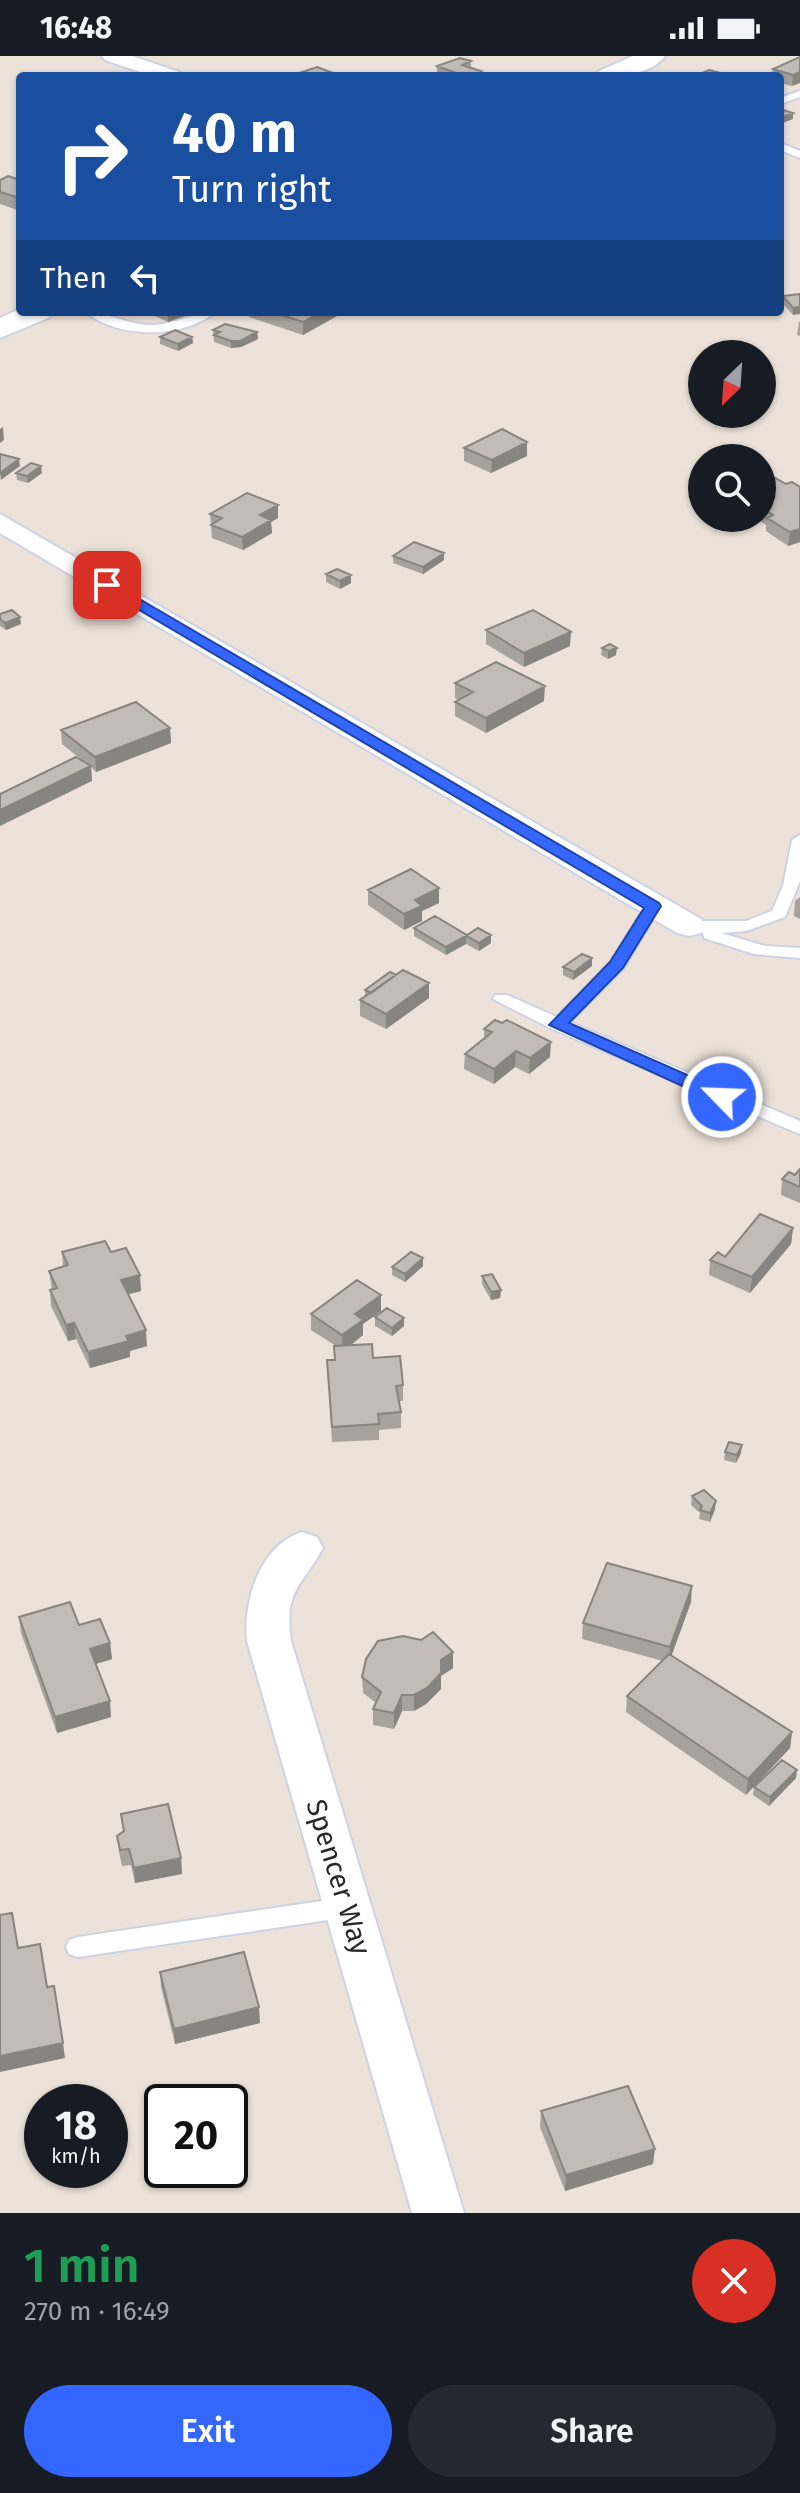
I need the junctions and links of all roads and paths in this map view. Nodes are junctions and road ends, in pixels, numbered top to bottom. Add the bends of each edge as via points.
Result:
1 (112, 56) edge
2 (653, 56) edge
3 (160, 72) edge
4 (623, 72) edge
5 (29, 316) edge
6 (100, 316) edge
7 (201, 316) edge
8 (0, 329) edge
9 (0, 522) edge
10 (800, 840) edge
11 (653, 906) junction
12 (689, 926) junction
13 (800, 953) edge
14 (501, 999) dead end
15 (558, 1025) junction
16 (800, 1128) edge
17 (302, 1548) dead end
18 (348, 1907) junction
19 (78, 1947) dead end
20 (438, 2213) edge

1 - 3 street
2 - 4 street
5 - 8 street
6 - 7 lane via 133,330 169,330
9 - 11 street
10 - 12 lane via 779,914 730,930
11 - 12 street
11 - 15 lane via 617,965
12 - 13 lane via 746,949
14 - 15 lane
15 - 16 lane
17 - 18 street, Spencer Way via 278,1576 264,1611 292,1725
18 - 19 lane
18 - 20 street, Spencer Way

